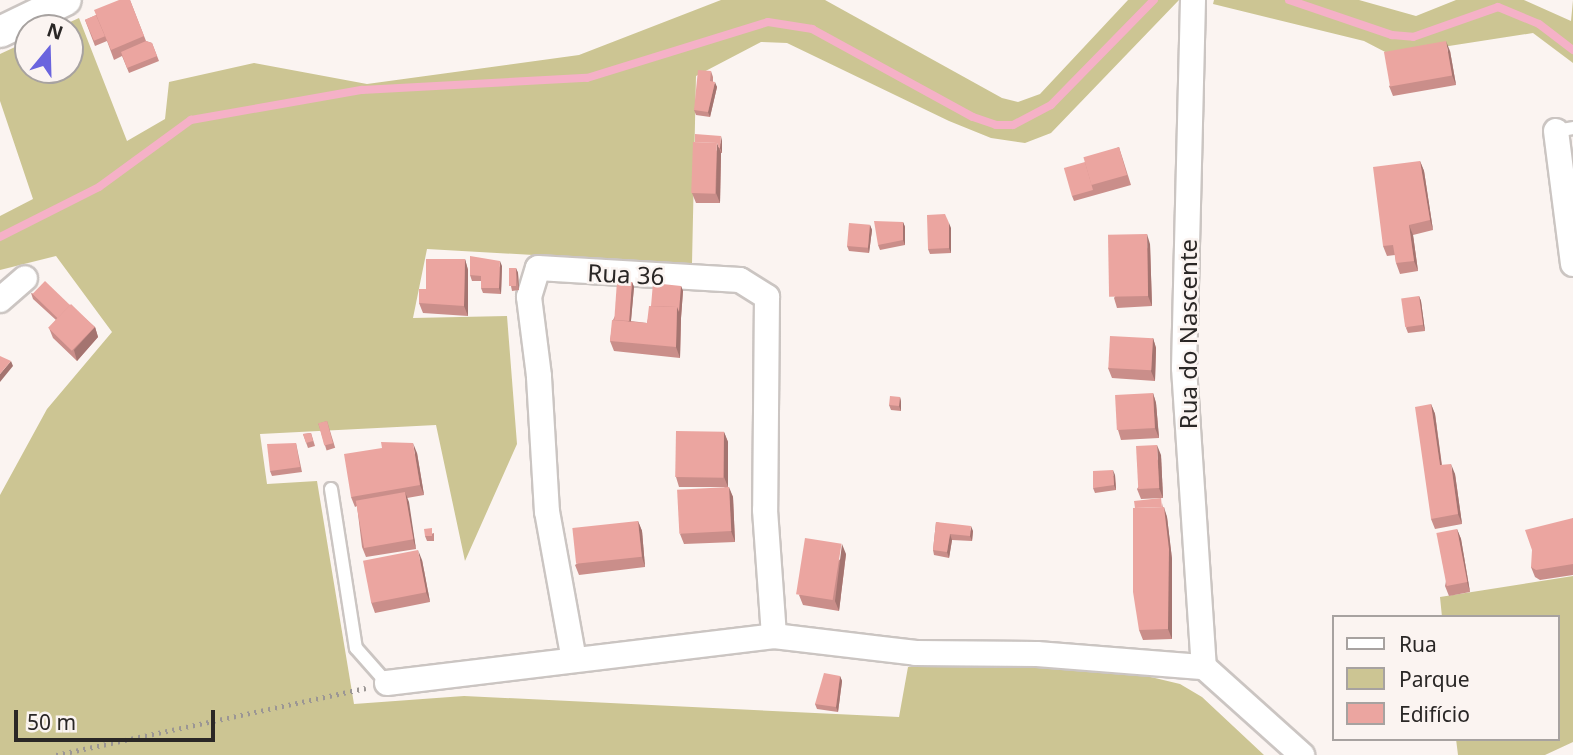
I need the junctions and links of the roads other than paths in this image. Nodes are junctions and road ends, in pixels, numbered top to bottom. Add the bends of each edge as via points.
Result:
1 (66, 0) edge
2 (1193, 4) edge
3 (0, 32) edge
4 (1564, 129) edge
5 (1573, 264) edge
6 (26, 278) dead end
7 (0, 300) edge
8 (331, 489) dead end
9 (774, 636) junction
10 (574, 660) junction
11 (1203, 667) junction
12 (387, 683) joint
13 (1302, 755) edge

1 - 3 street
2 - 11 street, Rua do Nascente via 1184,368
4 - 5 street
6 - 7 street
8 - 12 lane via 356,648
9 - 10 street
9 - 10 street, Rua 36 via 765,510 767,298 740,280 538,268 528,297 539,376 547,512
9 - 11 street via 916,653 1037,654
10 - 12 street
11 - 13 street

